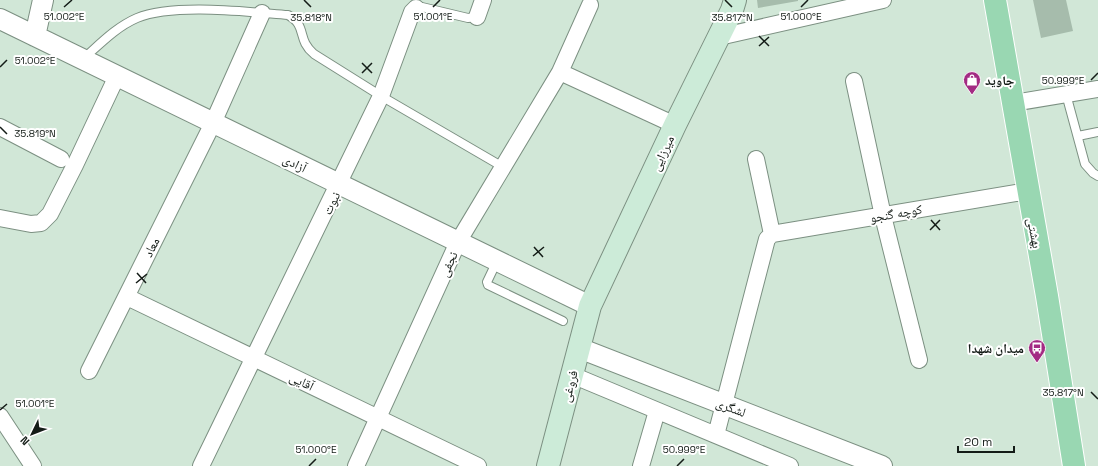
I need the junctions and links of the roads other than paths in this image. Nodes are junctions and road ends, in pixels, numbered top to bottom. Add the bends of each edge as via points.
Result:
1 (43, 0) edge
2 (482, 0) edge
3 (735, 0) edge
4 (883, 0) edge
5 (995, 0) edge
6 (590, 5) dead end
7 (416, 8) joint
8 (262, 13) junction
9 (477, 16) joint
10 (1, 23) edge
11 (35, 36) junction
12 (719, 37) junction
13 (83, 60) junction
14 (560, 72) junction
15 (117, 76) junction
16 (854, 81) dead end
17 (1098, 89) edge
18 (1066, 94) junction
19 (381, 96) junction
20 (1013, 103) junction
21 (214, 123) junction
22 (675, 125) junction
23 (0, 127) edge
24 (1098, 132) edge
25 (1078, 136) junction
26 (61, 159) dead end
27 (756, 159) dead end
28 (503, 167) junction
29 (1098, 176) edge
30 (340, 184) junction
31 (1028, 191) junction
32 (883, 216) junction
33 (0, 218) edge
34 (769, 237) junction
35 (458, 242) junction
36 (497, 261) junction
37 (127, 297) junction
38 (590, 306) junction
39 (563, 320) dead end
40 (579, 348) junction
41 (254, 358) junction
42 (918, 360) dead end
43 (89, 372) dead end
44 (572, 375) junction
45 (725, 405) junction
46 (657, 411) junction
47 (0, 416) edge
48 (378, 418) junction
49 (716, 435) junction
50 (785, 465) edge
51 (33, 466) edge
52 (201, 466) edge
53 (356, 466) edge
54 (478, 466) edge
55 (548, 466) edge
56 (641, 466) edge
57 (882, 466) edge
58 (1074, 466) edge

1 - 11 street
2 - 9 street, نبوت
3 - 12 main road, میرزایی
4 - 12 street
5 - 20 main road, بهشتی
6 - 14 street, نجفی
7 - 9 lane, نبوت via 468,18
7 - 19 street, نبوت via 412,12
8 - 13 lane via 177,10 138,18 120,27
8 - 19 lane via 288,15 295,19 301,26 302,38 308,49
8 - 21 street, معاد
10 - 11 street, آزادی
11 - 13 street, آزادی
12 - 22 main road, میرزایی
13 - 15 street, آزادی
14 - 22 street
14 - 28 street, نجفی
15 - 21 street, آزادی
15 - 33 street via 50,214 41,223 31,224
16 - 32 street
17 - 18 street
18 - 20 street
18 - 25 lane
19 - 28 lane
19 - 30 street, نبوت
20 - 31 main road, بهشتی
21 - 30 street, آزادی
21 - 37 street, معاد
22 - 38 main road, میرزایی
23 - 26 street
24 - 25 lane
25 - 29 lane via 1085,164
27 - 34 street
28 - 35 street, نجفی
30 - 35 street, آزادی
30 - 41 street, نبوت
31 - 32 street, کوچه گنجو
31 - 58 main road, بهشتی
32 - 34 street, کوچه گنجو
32 - 42 street
34 - 45 street
35 - 36 street, آزادی
35 - 48 street, نجفی
36 - 38 street, آزادی
36 - 39 lane via 488,285
37 - 41 street, آقایی
37 - 43 street, معاد
38 - 40 main road, فروغی
40 - 44 main road, فروغی
40 - 45 street, لشگری
41 - 48 street, آقایی
41 - 52 street, نبوت
44 - 46 street
44 - 55 main road, فروغی
45 - 49 street
45 - 57 street, لشگری
46 - 49 street
46 - 56 street
47 - 51 street
48 - 53 street, نجفی
48 - 54 street, آقایی
49 - 50 street

